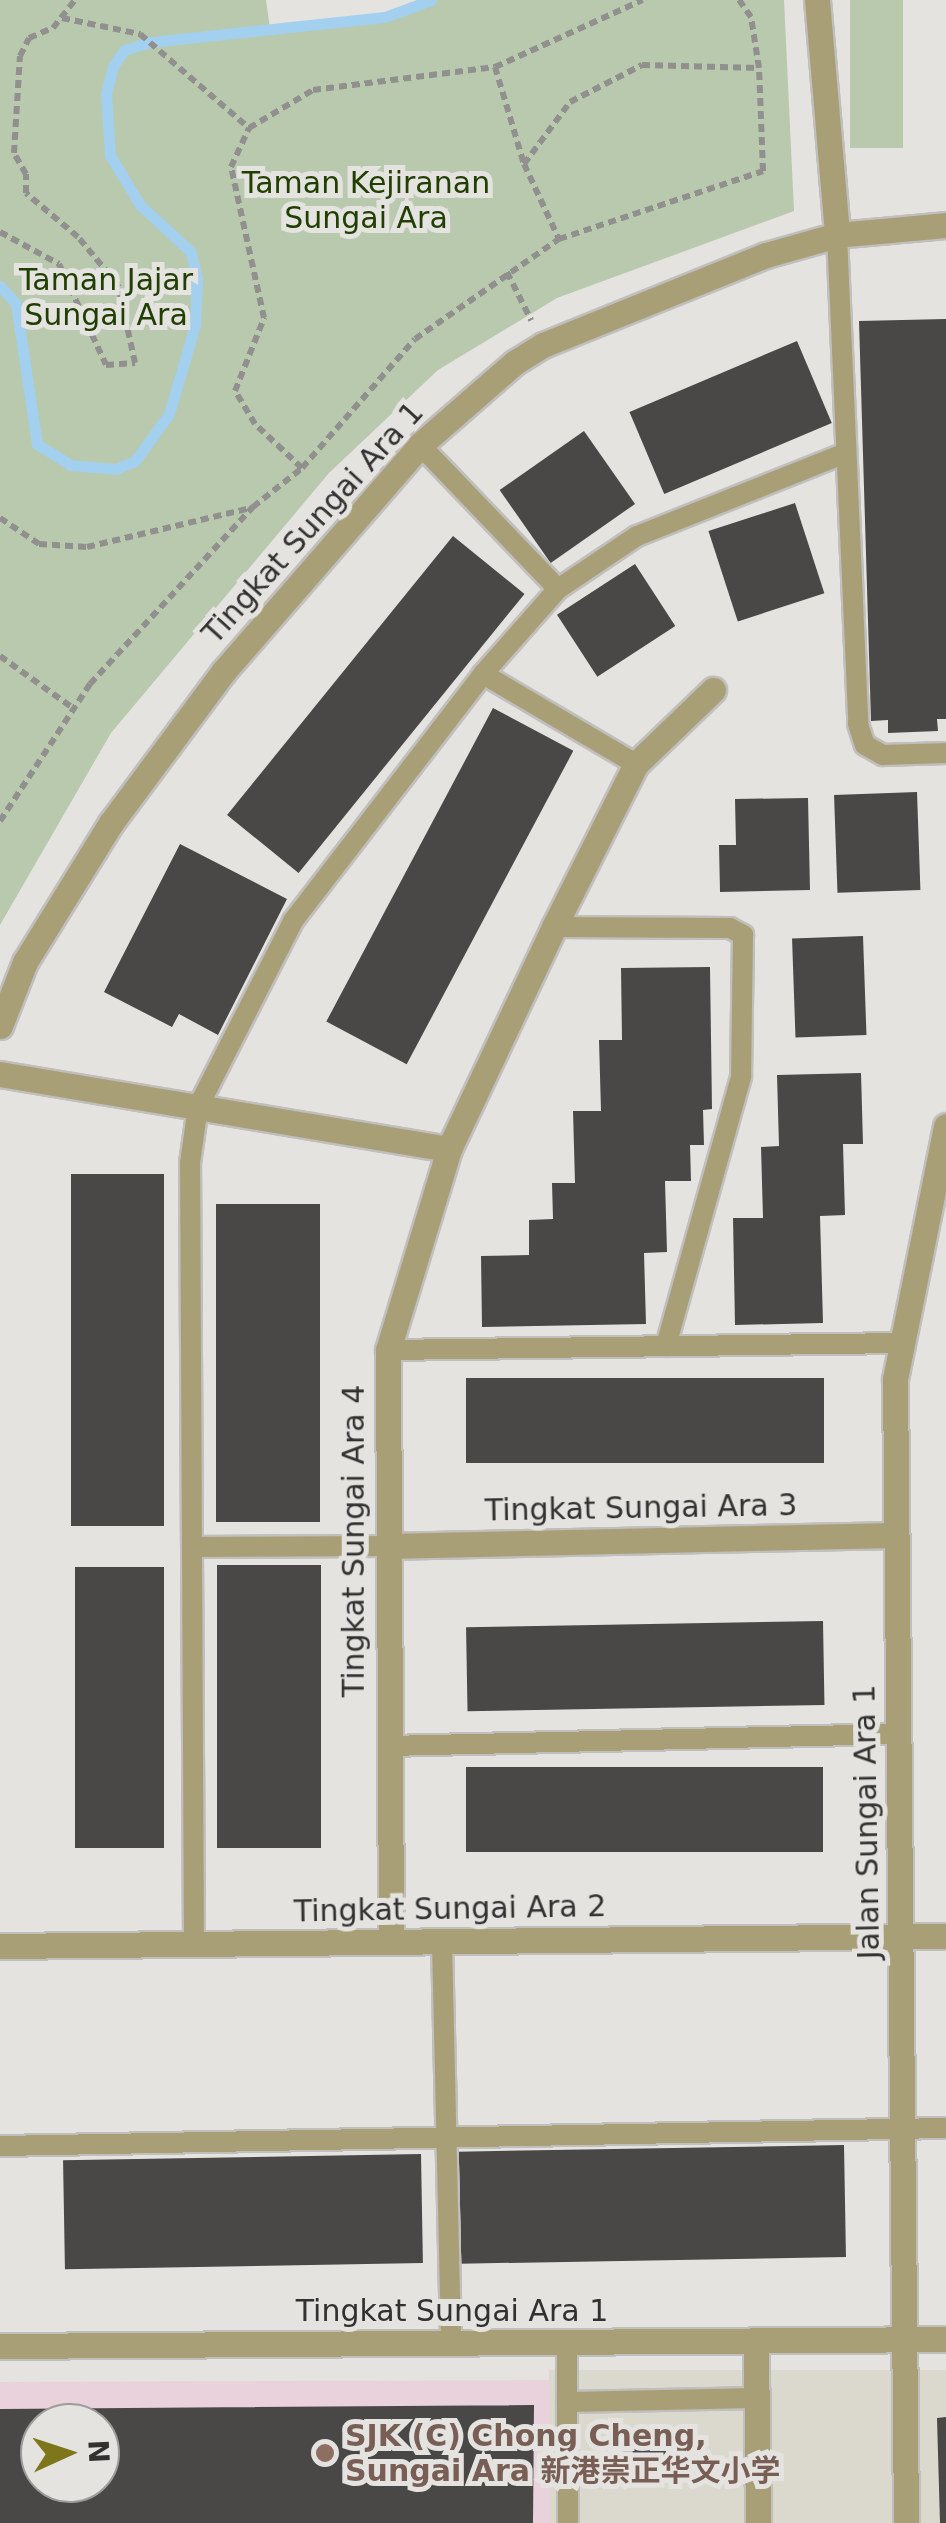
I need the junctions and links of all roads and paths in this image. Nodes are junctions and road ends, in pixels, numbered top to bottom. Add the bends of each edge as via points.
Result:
1 (75, 0) edge
2 (642, 0) edge
3 (817, 0) edge
4 (742, 1) edge
5 (62, 18) junction
6 (495, 66) junction
7 (759, 68) junction
8 (250, 128) junction
9 (524, 164) junction
10 (946, 225) edge
11 (0, 232) edge
12 (837, 235) junction
13 (560, 239) junction
14 (507, 272) junction
15 (543, 345) junction
16 (420, 444) junction
17 (843, 454) junction
18 (302, 468) junction
19 (253, 508) junction
20 (0, 518) edge
21 (558, 590) junction
22 (0, 656) edge
23 (482, 674) junction
24 (712, 690) dead end
25 (73, 708) junction
26 (946, 752) edge
27 (636, 764) junction
28 (0, 822) edge
29 (554, 927) junction
30 (0, 1026) edge
31 (0, 1074) edge
32 (198, 1107) junction
33 (946, 1126) edge
34 (449, 1149) junction
35 (898, 1342) junction
36 (666, 1346) junction
37 (388, 1350) junction
38 (896, 1534) junction
39 (194, 1546) junction
40 (386, 1546) junction
41 (898, 1734) junction
42 (388, 1746) junction
43 (946, 1936) edge
44 (901, 1937) junction
45 (391, 1942) junction
46 (442, 1942) junction
47 (194, 1944) junction
48 (0, 1946) edge
49 (903, 2128) junction
50 (946, 2128) edge
51 (446, 2136) junction
52 (0, 2146) edge
53 (904, 2339) junction
54 (946, 2339) edge
55 (756, 2340) junction
56 (451, 2342) junction
57 (567, 2343) junction
58 (0, 2346) edge
59 (757, 2398) junction
60 (567, 2402) junction
61 (568, 2523) edge
62 (758, 2523) edge
63 (906, 2523) edge

1 - 5 path
2 - 6 path
3 - 12 street
4 - 7 path
5 - 8 path via 140,34
5 - 11 path via 29,38 20,56 14,153 26,193 78,236 118,286 135,363 106,365 58,264
6 - 8 path via 312,90
6 - 9 path
7 - 9 path via 642,65 570,102
7 - 13 path via 763,171
8 - 18 path via 231,167 264,318 234,391 254,424
9 - 13 path
10 - 12 street, Tingkat Sungai Ara 1
12 - 15 street, Tingkat Sungai Ara 1 via 766,255
12 - 17 lane
13 - 14 path
14 - 15 path
14 - 18 path via 416,339
15 - 16 street, Tingkat Sungai Ara 1
16 - 21 lane
16 - 30 street, Tingkat Sungai Ara 1 via 222,672 111,823 26,962
17 - 21 lane via 637,536
17 - 26 lane via 858,724 865,745 883,754
18 - 19 path
19 - 20 path via 87,547 40,544
19 - 25 path
21 - 23 lane
22 - 25 path
23 - 27 lane
23 - 32 lane via 293,921
24 - 27 street, Tingkat Sungai Ara 4
25 - 28 path
27 - 29 street, Tingkat Sungai Ara 4
29 - 34 street, Tingkat Sungai Ara 4
29 - 36 lane via 730,928 743,936 741,1077
31 - 32 street
32 - 34 street
32 - 39 lane via 190,1163
33 - 35 street, Jalan Sungai Ara 1
34 - 37 street, Tingkat Sungai Ara 4
35 - 36 lane
35 - 38 street, Jalan Sungai Ara 1
36 - 37 lane
37 - 40 street, Tingkat Sungai Ara 4
38 - 40 street, Tingkat Sungai Ara 3
38 - 41 street, Jalan Sungai Ara 1
39 - 40 lane
39 - 47 lane
40 - 42 street, Tingkat Sungai Ara 4
41 - 42 lane
41 - 44 street, Jalan Sungai Ara 1
42 - 45 street, Tingkat Sungai Ara 4
43 - 44 street, Tingkat Sungai Ara 2
44 - 46 street, Tingkat Sungai Ara 2
44 - 49 street, Jalan Sungai Ara 1
45 - 46 street, Tingkat Sungai Ara 2
45 - 47 street, Tingkat Sungai Ara 2
46 - 51 lane
47 - 48 street, Tingkat Sungai Ara 2
49 - 50 lane
49 - 51 lane
49 - 53 street, Jalan Sungai Ara 1
51 - 52 lane
51 - 56 lane
53 - 54 street, Tingkat Sungai Ara 1
53 - 55 street, Tingkat Sungai Ara 1
53 - 63 street, Jalan Sungai Ara 1
55 - 57 street, Tingkat Sungai Ara 1
55 - 59 street
56 - 57 street, Tingkat Sungai Ara 1
56 - 58 street, Tingkat Sungai Ara 1
57 - 60 lane
59 - 60 lane
59 - 62 street
60 - 61 lane

